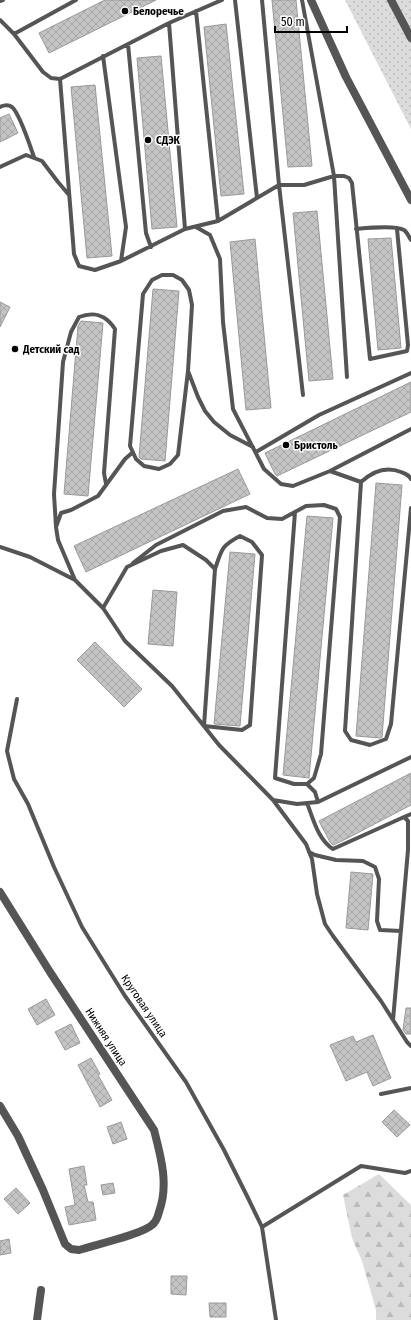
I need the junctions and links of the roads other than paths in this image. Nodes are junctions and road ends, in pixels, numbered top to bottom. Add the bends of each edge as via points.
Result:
1 (3, 0) edge
2 (76, 0) edge
3 (219, 0) edge
4 (235, 0) edge
5 (262, 0) edge
6 (302, 0) edge
7 (312, 0) edge
8 (391, 0) edge
9 (0, 1) edge
10 (196, 11) junction
11 (0, 20) edge
12 (169, 23) junction
13 (14, 34) junction
14 (411, 38) edge
15 (128, 44) junction
16 (103, 56) junction
17 (60, 79) junction
18 (0, 107) edge
19 (34, 157) junction
20 (0, 167) edge
21 (334, 176) junction
22 (279, 185) junction
23 (70, 195) junction
24 (257, 198) junction
25 (411, 200) edge
26 (218, 221) junction
27 (196, 226) junction
28 (185, 229) junction
29 (356, 229) junction
30 (397, 229) junction
31 (411, 240) edge
32 (151, 247) junction
33 (121, 261) junction
34 (188, 371) junction
35 (411, 374) edge
36 (347, 377) dead end
37 (302, 395) dead end
38 (411, 429) edge
39 (254, 447) junction
40 (133, 452) junction
41 (256, 452) junction
42 (330, 471) junction
43 (411, 479) edge
44 (361, 482) junction
45 (106, 484) junction
46 (411, 508) edge
47 (295, 512) junction
48 (56, 527) junction
49 (0, 547) edge
50 (127, 567) junction
51 (215, 569) junction
52 (75, 580) junction
53 (103, 608) junction
54 (17, 700) dead end
55 (204, 726) junction
56 (411, 757) edge
57 (307, 784) junction
58 (273, 800) junction
59 (318, 802) junction
60 (307, 803) junction
61 (411, 814) edge
62 (404, 817) junction
63 (409, 821) edge
64 (309, 852) junction
65 (0, 892) edge
66 (401, 931) junction
67 (393, 1020) junction
68 (404, 1038) junction
69 (411, 1039) edge
70 (411, 1046) edge
71 (411, 1088) edge
72 (381, 1094) dead end
73 (0, 1106) edge
74 (411, 1171) edge
75 (262, 1227) junction
76 (41, 1290) dead end
77 (37, 1320) edge
78 (276, 1320) edge

1 - 9 lane
2 - 13 lane
3 - 10 lane
4 - 24 lane
5 - 22 lane
6 - 21 lane
7 - 25 street via 346,77
8 - 14 street
10 - 12 lane
10 - 26 lane
11 - 13 lane
12 - 15 lane
12 - 28 lane
13 - 17 lane via 43,72 51,78
15 - 16 lane
15 - 32 lane via 146,233
16 - 17 lane
16 - 33 lane via 126,227
17 - 23 lane
18 - 19 lane via 14,108
19 - 20 lane via 26,155
19 - 23 lane via 42,161
21 - 22 lane via 304,185
21 - 29 lane via 344,176 352,183
21 - 36 lane
22 - 24 lane
22 - 37 lane
23 - 33 lane via 74,254 78,266 95,270
24 - 26 lane
26 - 27 lane
27 - 28 lane
27 - 39 lane via 210,235 220,259 223,322 233,409
28 - 32 lane
29 - 30 lane
29 - 30 lane via 370,359 407,351
30 - 31 lane via 403,230
32 - 33 lane
34 - 39 lane via 204,411 230,435
34 - 40 lane via 178,455 170,464 159,469 144,466
34 - 40 lane via 192,305 189,290 182,280 173,275 162,275 152,280 143,294 130,446
35 - 41 lane via 319,415
38 - 42 lane
39 - 41 lane
40 - 45 lane
41 - 42 lane via 264,469 280,484 293,486
42 - 44 lane
43 - 44 lane via 409,475 394,469 379,470
44 - 46 lane via 345,731 352,740 370,745 386,739 392,724
45 - 48 lane via 98,496 61,513
45 - 48 lane via 104,473 115,329 110,321 99,315 87,314 79,317 70,332 63,362 54,494
47 - 50 lane via 282,519 267,518 246,507 223,511 156,545
47 - 57 lane via 275,778 294,784
47 - 57 lane via 306,506 324,505 336,509 340,518 321,754 314,778
48 - 52 lane via 58,540
49 - 52 lane via 30,556
50 - 51 lane via 161,551 183,545
50 - 53 lane
51 - 55 lane
51 - 55 lane via 226,543 240,536 252,542 262,555 250,724 242,730
52 - 53 lane
53 - 55 lane via 125,640 172,686
54 - 75 lane, Круговая улица via 7,751 14,779 28,804 54,867 82,927 125,996 186,1082 224,1150
55 - 58 lane
56 - 59 lane
57 - 59 lane via 315,792
58 - 60 lane
58 - 64 lane via 306,844
59 - 60 lane
60 - 62 lane via 320,836 327,846 333,849
61 - 62 lane
62 - 63 lane
63 - 66 lane
64 - 66 lane via 336,860 363,862 375,867 379,879 377,921 380,930
64 - 67 lane via 325,924
65 - 73 street, Нижняя улица via 154,1130 164,1179 162,1205 152,1225 141,1231 79,1250 70,1249 65,1244 18,1136
66 - 67 lane
67 - 68 lane
68 - 69 lane
68 - 70 lane
71 - 72 lane
74 - 75 lane via 405,1173 360,1166
75 - 78 lane, Круговая улица
76 - 77 street

